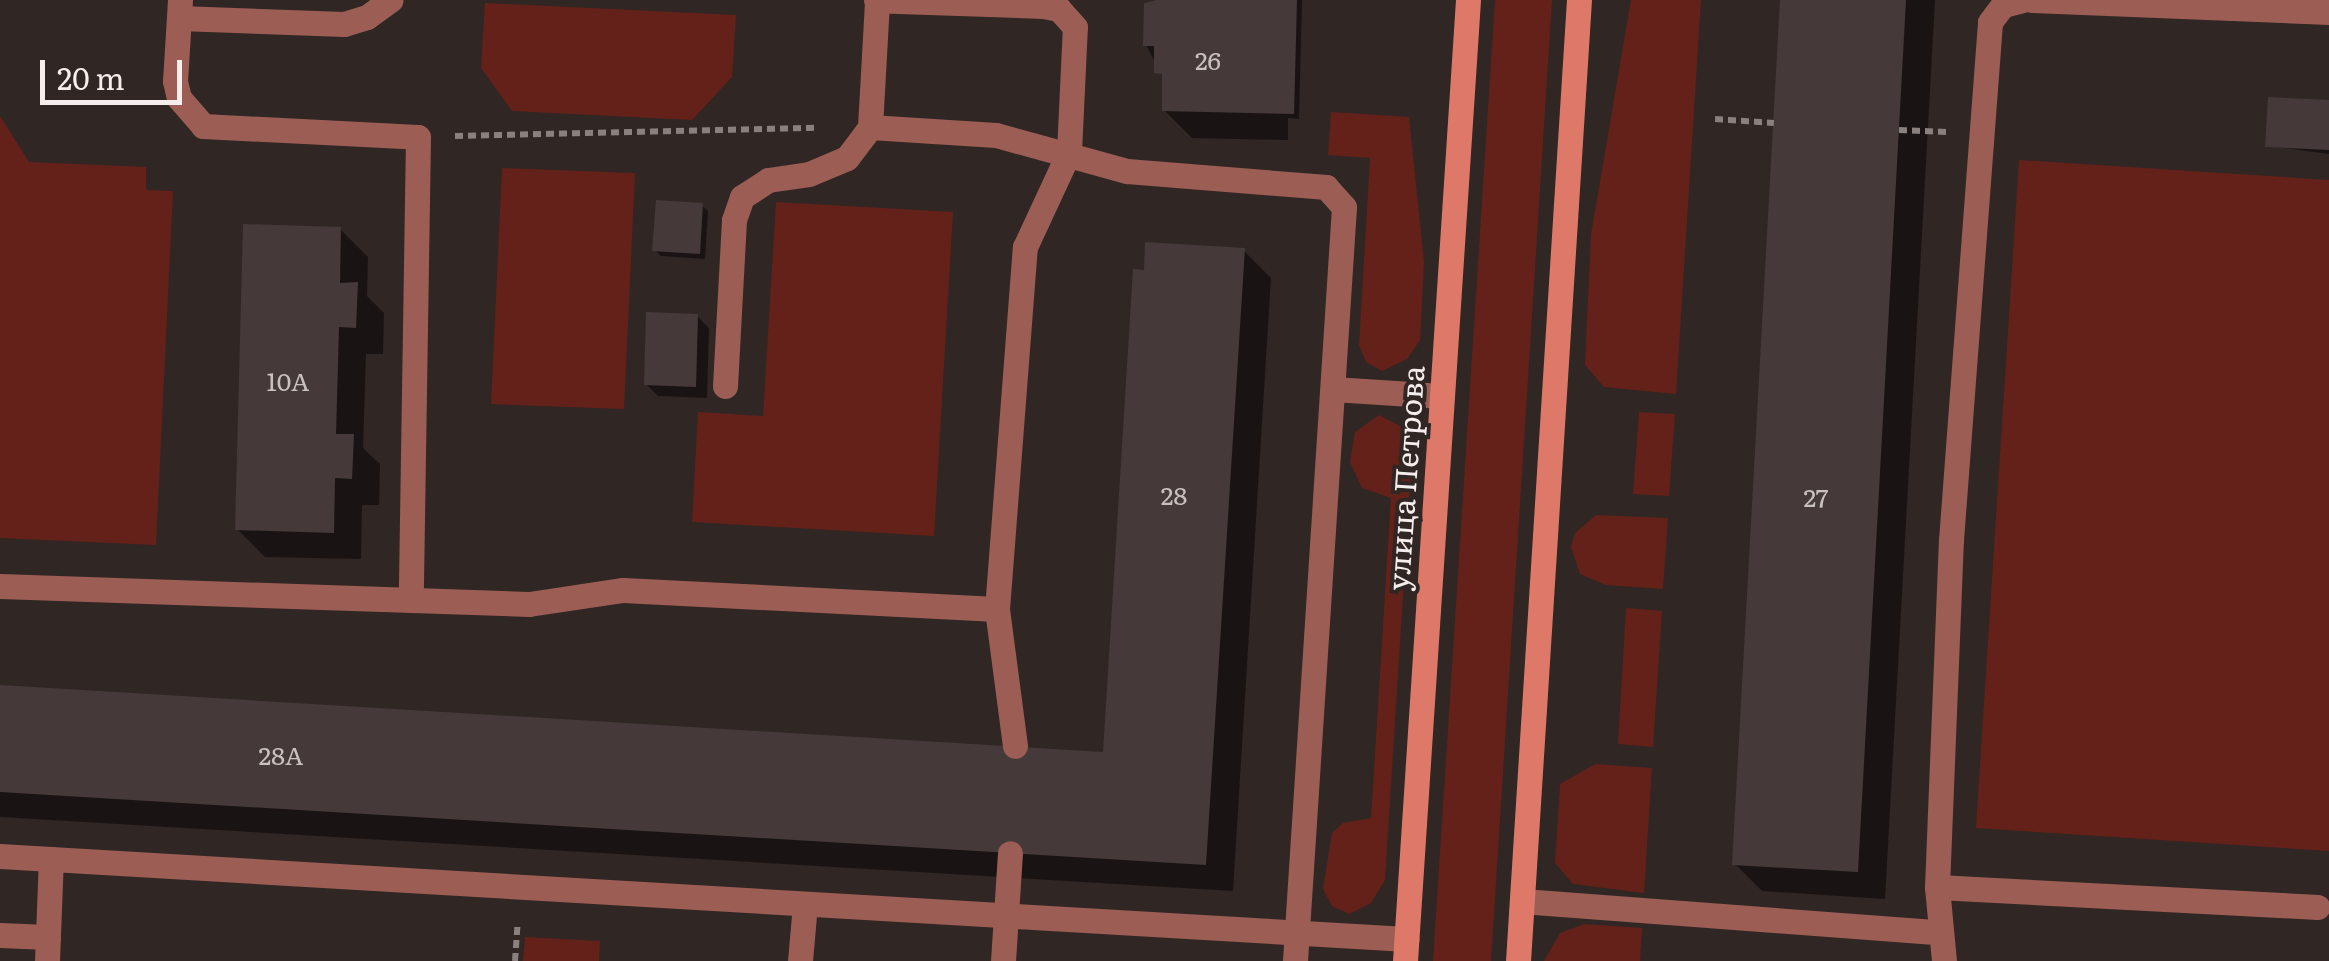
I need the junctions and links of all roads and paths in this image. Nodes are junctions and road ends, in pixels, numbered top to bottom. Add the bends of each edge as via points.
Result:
1 (390, 0) edge
2 (1468, 0) edge
3 (1579, 0) edge
4 (2023, 0) edge
5 (2032, 0) edge
6 (877, 1) edge
7 (2303, 5) edge
8 (179, 9) edge
9 (2329, 12) edge
10 (1715, 119) dead end
11 (1774, 123) dead end
12 (870, 127) junction
13 (418, 136) junction
14 (1069, 152) junction
15 (725, 386) dead end
16 (1333, 390) junction
17 (1442, 396) junction
18 (0, 586) edge
19 (410, 600) junction
20 (997, 609) junction
21 (1015, 746) dead end
22 (1010, 854) dead end
23 (0, 856) edge
24 (52, 858) junction
25 (1936, 887) junction
26 (1522, 902) junction
27 (805, 904) junction
28 (2317, 907) dead end
29 (1006, 917) junction
30 (1938, 932) junction
31 (1296, 933) junction
32 (0, 934) edge
33 (48, 949) edge
34 (1406, 950) edge
35 (800, 961) edge
36 (1003, 961) edge
37 (1295, 961) edge
38 (1518, 961) edge
39 (1944, 961) edge

1 - 8 lane via 367,18 344,24
2 - 17 main road, улица Петрова
3 - 26 main road
4 - 25 lane via 2003,5 1990,22 1952,540
5 - 7 lane
6 - 12 lane
6 - 14 lane via 1059,9 1077,38
7 - 9 lane
8 - 13 lane via 179,98 203,126
10 - 11 path
12 - 13 path
12 - 14 lane via 996,135
12 - 15 lane via 847,158 809,174 768,180 742,196 734,220
13 - 19 lane
14 - 16 lane via 1127,171 1326,187 1338,194 1344,221
14 - 20 lane via 1025,247
16 - 17 lane
16 - 31 lane
17 - 34 main road, улица Петрова
18 - 19 lane
19 - 20 lane via 529,604 623,590
20 - 21 lane
22 - 29 lane
23 - 24 lane
24 - 27 lane
24 - 33 lane
25 - 28 lane
25 - 30 lane
26 - 30 lane
26 - 38 main road
27 - 29 lane
27 - 35 lane
29 - 31 lane
29 - 36 lane
30 - 39 lane
31 - 34 lane
31 - 37 lane
32 - 33 lane

